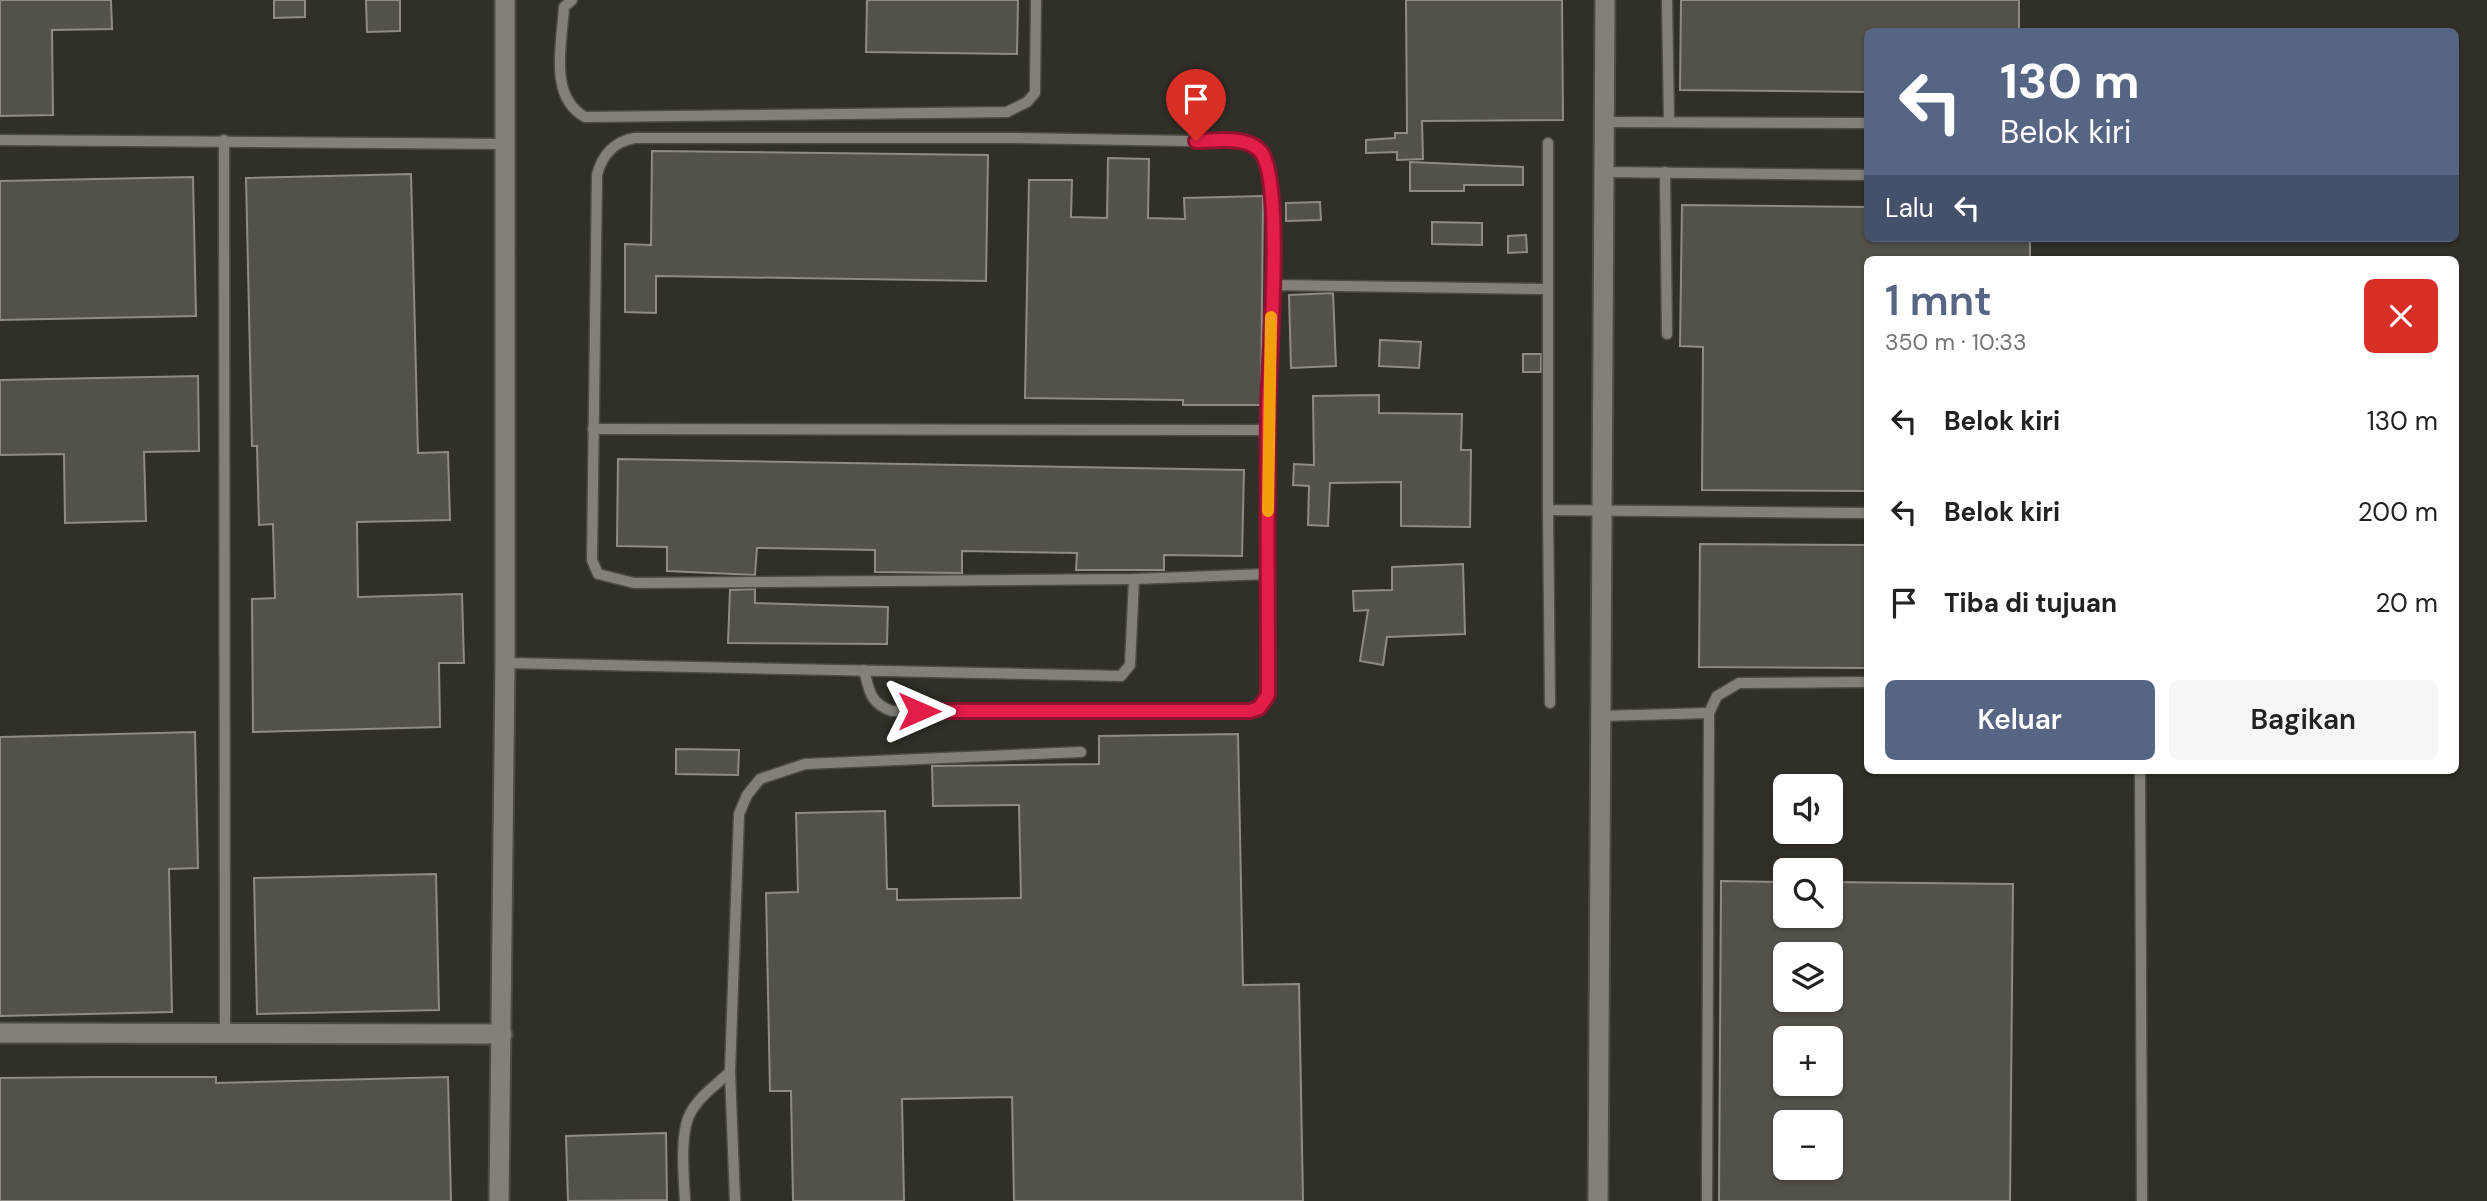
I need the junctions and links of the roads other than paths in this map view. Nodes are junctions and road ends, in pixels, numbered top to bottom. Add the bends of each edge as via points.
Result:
1 (505, 0) edge
2 (572, 0) edge
3 (1036, 0) edge
4 (1605, 0) edge
5 (1667, 0) edge
6 (1669, 120) junction
7 (1604, 122) junction
8 (1864, 123) edge
9 (0, 140) edge
10 (224, 140) junction
11 (1548, 143) dead end
12 (505, 144) junction
13 (1604, 172) junction
14 (1665, 172) junction
15 (1864, 175) edge
16 (1272, 285) junction
17 (1548, 289) junction
18 (1667, 334) dead end
19 (593, 429) junction
20 (1268, 430) junction
21 (1548, 510) junction
22 (1602, 512) junction
23 (1864, 513) edge
24 (1268, 574) junction
25 (1134, 579) junction
26 (505, 663) junction
27 (864, 670) junction
28 (1864, 682) edge
29 (1550, 703) dead end
30 (1709, 713) junction
31 (1601, 716) junction
32 (1081, 752) dead end
33 (2140, 774) edge
34 (0, 1032) edge
35 (225, 1033) junction
36 (502, 1034) junction
37 (730, 1072) junction
38 (499, 1201) edge
39 (685, 1201) edge
40 (735, 1201) edge
41 (1598, 1201) edge
42 (1707, 1201) edge
43 (2142, 1201) edge

1 - 12 street
2 - 3 lane via 564,7 561,83 566,103 585,117 1007,112 1035,93
4 - 7 street
5 - 6 lane
6 - 7 lane
6 - 8 lane
7 - 13 street
9 - 10 lane
10 - 12 lane
10 - 35 lane
11 - 17 lane
12 - 26 street
13 - 14 lane
13 - 22 street
14 - 15 lane
14 - 18 lane
16 - 17 lane
16 - 19 lane via 1268,167 1263,154 1249,142 625,139 605,156 597,175
16 - 20 lane
17 - 21 lane
19 - 20 lane
19 - 25 lane via 592,560 594,570 607,579 634,583
20 - 24 lane
21 - 22 lane
21 - 29 lane
22 - 23 lane
22 - 31 street
24 - 25 lane
24 - 27 lane via 1268,695 1259,708 1250,711 892,711 871,698
25 - 27 lane via 1130,665 1121,676
26 - 27 lane
26 - 36 street
28 - 30 lane via 1739,683 1717,696
30 - 31 lane
30 - 42 lane
31 - 41 street
32 - 37 lane via 805,764 760,779 739,814
33 - 43 lane
34 - 35 street
35 - 36 street
36 - 38 street
37 - 39 lane via 689,1115
37 - 40 lane

